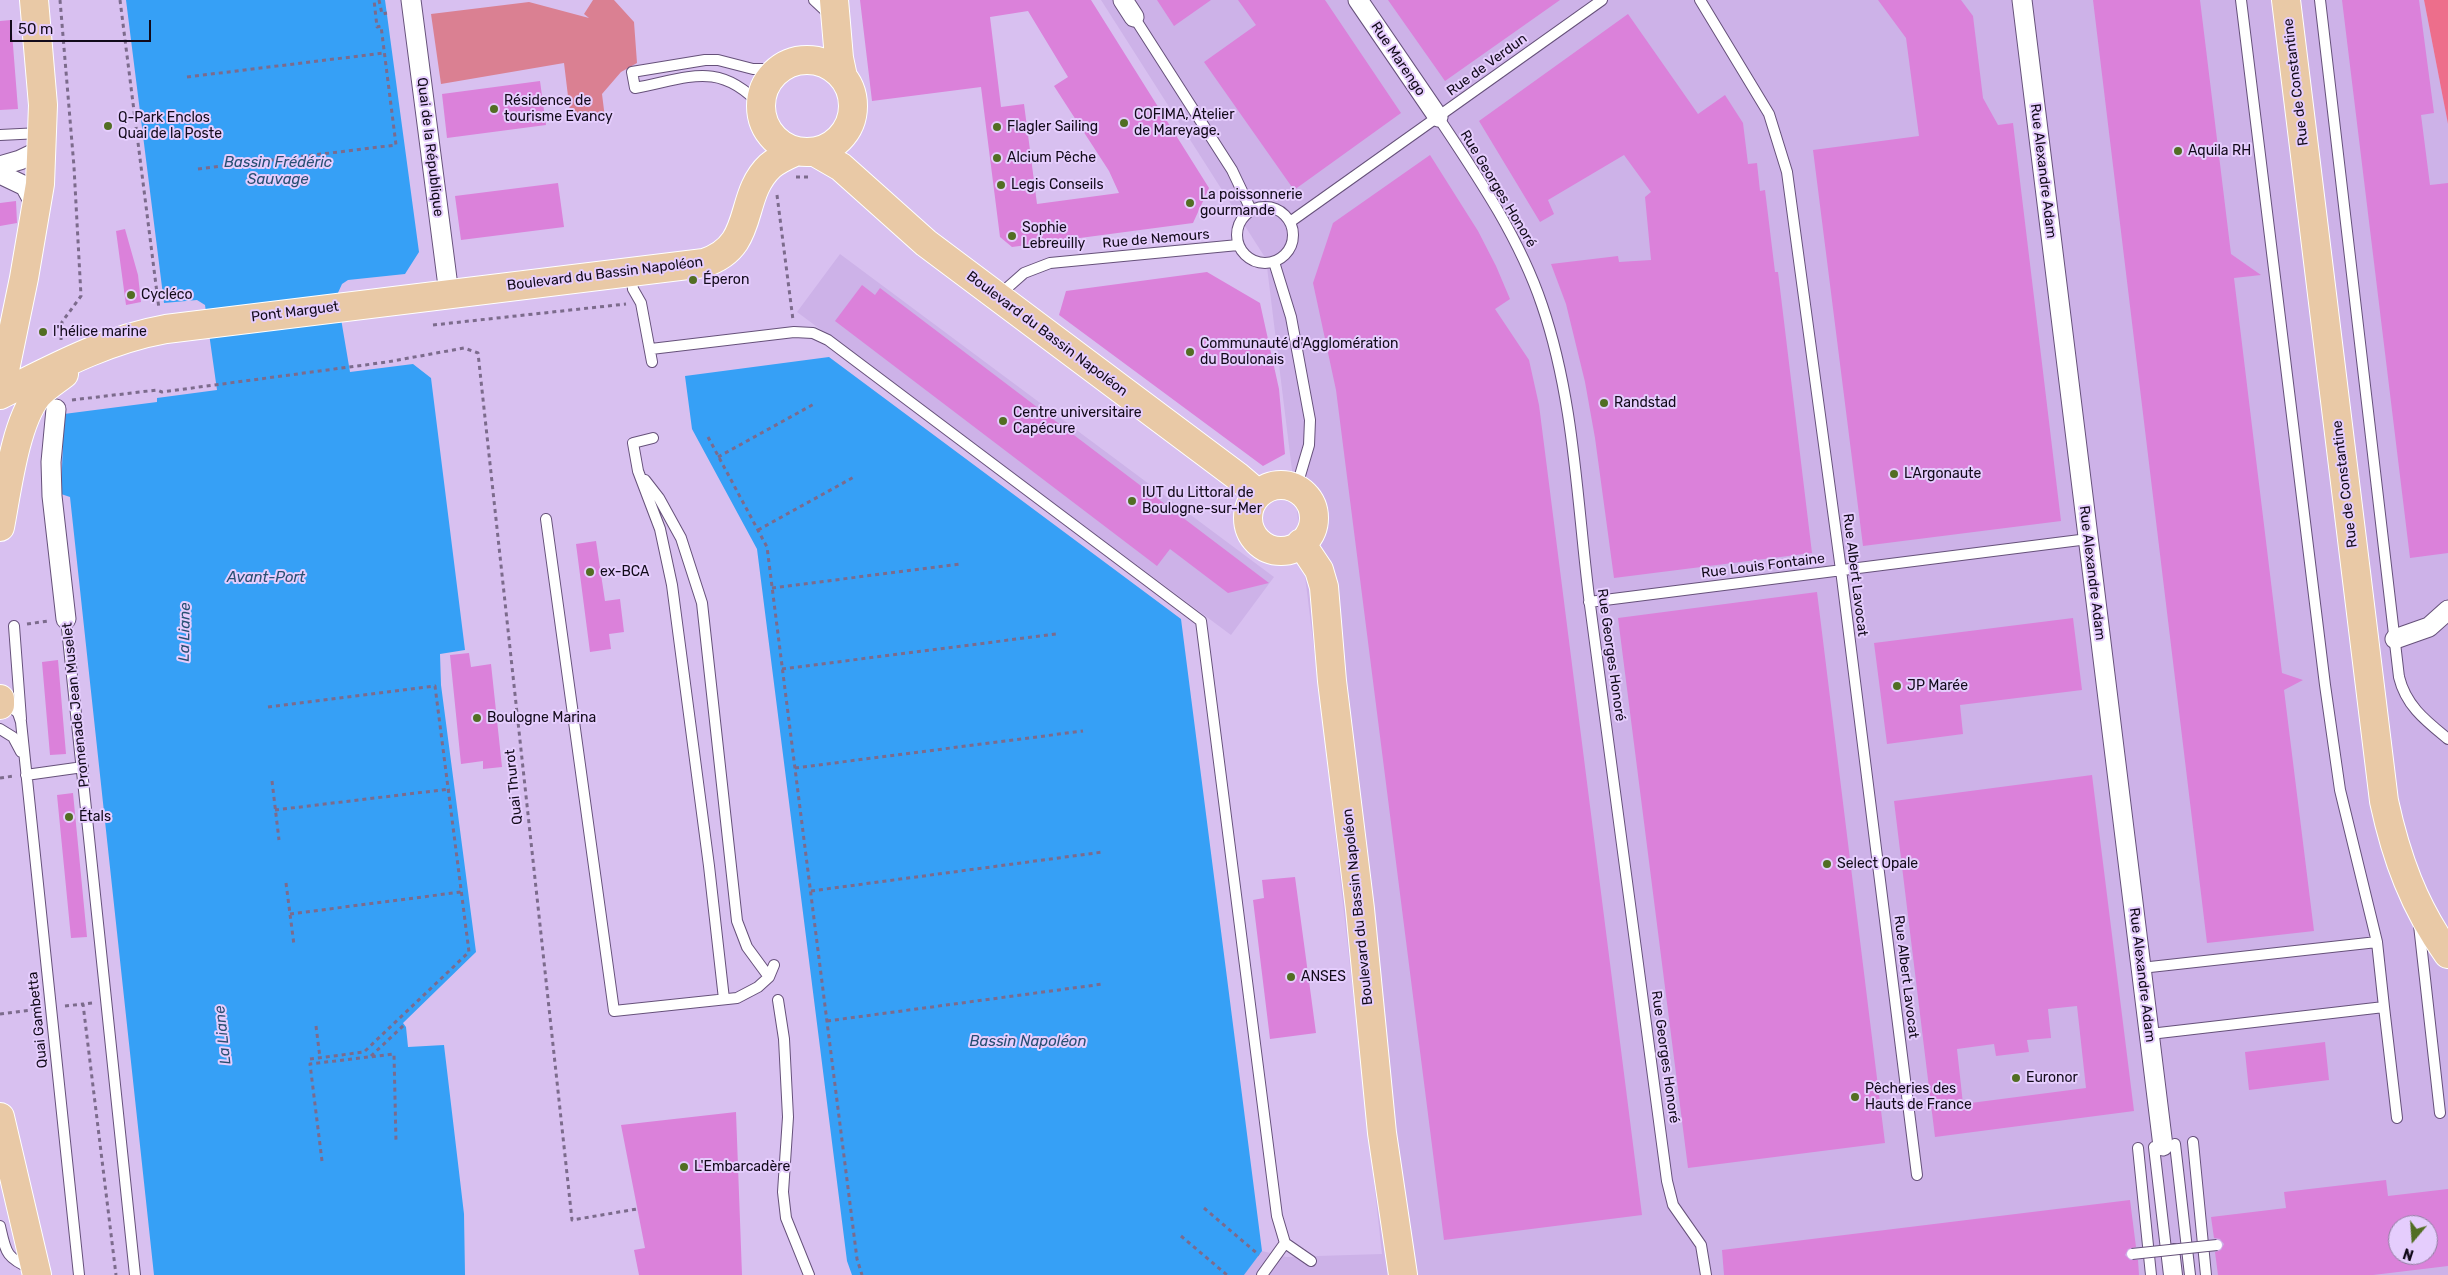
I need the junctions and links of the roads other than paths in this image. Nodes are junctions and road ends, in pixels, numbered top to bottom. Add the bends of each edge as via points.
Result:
1 (34, 0) edge
2 (411, 0) edge
3 (814, 0) edge
4 (1123, 0) edge
5 (1358, 0) edge
6 (1602, 0) edge
7 (1700, 0) edge
8 (2022, 0) edge
9 (2241, 0) edge
10 (2286, 0) edge
11 (2320, 0) edge
12 (835, 10) edge
13 (1134, 17) joint
14 (699, 60) junction
15 (780, 69) junction
16 (703, 76) junction
17 (843, 77) junction
18 (761, 106) junction
19 (1438, 117) junction
20 (852, 118) junction
21 (0, 135) edge
22 (43, 141) junction
23 (806, 151) junction
24 (0, 166) edge
25 (0, 174) edge
26 (863, 188) junction
27 (37, 208) junction
28 (1251, 210) junction
29 (1290, 222) junction
30 (1238, 245) junction
31 (1274, 262) junction
32 (631, 272) junction
33 (24, 278) junction
34 (449, 294) junction
35 (997, 296) junction
36 (412, 298) joint
37 (113, 341) junction
38 (651, 349) junction
39 (60, 356) junction
40 (652, 362) dead end
41 (0, 394) edge
42 (56, 409) dead end
43 (653, 438) dead end
44 (638, 471) junction
45 (1296, 489) junction
46 (1258, 494) junction
47 (546, 519) dead end
48 (0, 526) edge
49 (2088, 539) junction
50 (1301, 544) junction
51 (1841, 570) junction
52 (1590, 602) junction
53 (2448, 610) edge
54 (66, 619) joint
55 (14, 626) road end
56 (2395, 639) junction
57 (0, 697) edge
58 (0, 705) edge
59 (21, 722) junction
60 (0, 729) edge
61 (2448, 739) edge
62 (25, 762) junction
63 (83, 767) junction
64 (26, 775) junction
65 (2417, 904) junction
66 (2377, 942) junction
67 (2448, 954) edge
68 (774, 966) dead end
69 (2142, 968) junction
70 (769, 977) junction
71 (724, 999) junction
72 (778, 1000) dead end
73 (2384, 1007) junction
74 (2150, 1034) junction
75 (2440, 1113) dead end
76 (0, 1117) edge
77 (2396, 1118) dead end
78 (2193, 1142) dead end
79 (2164, 1145) junction
80 (2138, 1148) dead end
81 (1917, 1175) dead end
82 (0, 1226) edge
83 (1285, 1243) junction
84 (2217, 1245) dead end
85 (2174, 1249) junction
86 (2132, 1254) dead end
87 (1310, 1261) dead end
88 (36, 1273) edge
89 (79, 1275) edge
90 (135, 1275) edge
91 (810, 1275) edge
92 (1262, 1275) edge
93 (1403, 1275) edge
94 (1706, 1275) edge
95 (2151, 1275) edge
96 (2169, 1275) edge
97 (2177, 1275) edge
98 (2190, 1275) edge
99 (2206, 1275) edge

1 - 22 main road
2 - 34 street, Quai de la République
3 - 12 lane
4 - 13 street
5 - 19 street, Rue Marengo
6 - 19 lane, Rue de Verdun
7 - 51 lane, Rue Albert Lavocat via 1764,103 1783,153
8 - 49 street, Rue Alexandre Adam
9 - 66 lane via 2340,790
10 - 65 main road, Rue de Constantine via 2382,784 2394,844
11 - 56 lane
12 - 17 main road
13 - 28 lane via 1232,170
14 - 15 lane via 718,60 752,69
14 - 16 lane
14 - 16 lane via 632,72 635,88
15 - 17 main road via 793,62 813,60 828,64
15 - 18 main road via 767,83
16 - 18 lane via 719,76 734,82
17 - 20 main road via 852,96
18 - 23 main road via 763,120 773,137 784,146
19 - 29 lane, Rue de Verdun
19 - 52 lane, Rue Georges Honoré via 1511,234 1543,308 1557,358 1568,419
20 - 23 main road via 838,141 827,148
20 - 26 main road via 856,139 854,156
21 - 22 lane
22 - 24 street via 20,160
22 - 27 main road
23 - 26 main road, Boulevard du Bassin Napoléon via 841,167
23 - 32 main road, Boulevard du Bassin Napoléon via 781,158 768,168 751,200 739,236 724,254 704,263
25 - 27 street via 25,186
26 - 35 main road, Boulevard du Bassin Napoléon via 904,226
27 - 33 main road
28 - 29 lane via 1261,207 1275,209
28 - 30 lane via 1238,225
29 - 31 lane via 1293,231 1291,245 1285,255
30 - 31 lane via 1243,254 1255,262
30 - 35 lane, Rue de Nemours via 1050,263 1024,273
31 - 45 lane via 1293,328 1310,420 1309,445
32 - 34 main road, Boulevard du Bassin Napoléon
32 - 38 lane
33 - 39 main road via 26,350 40,366
33 - 41 main road
34 - 36 main road, Boulevard du Bassin Napoléon
35 - 46 main road, Boulevard du Bassin Napoléon
36 - 37 main road, Pont Marguet via 172,328
37 - 39 main road
37 - 48 main road via 53,382 31,406 20,436
38 - 40 lane
38 - 83 lane via 794,332 828,340 1201,621 1277,1216
39 - 41 main road
42 - 54 street, Promenade Jean Muselet via 51,462 52,496
43 - 44 lane via 634,444
44 - 70 lane via 659,498 682,538 702,604 737,921 747,947
44 - 71 lane via 660,529 672,585
45 - 46 main road via 1280,485
45 - 50 main road via 1309,500 1314,517 1312,530
46 - 50 main road via 1248,518 1256,539 1275,550
47 - 71 lane via 614,1011
49 - 51 lane, Rue Louis Fontaine
49 - 69 street, Rue Alexandre Adam
50 - 93 main road, Boulevard du Bassin Napoléon via 1319,570 1324,587 1382,1132
51 - 52 lane, Rue Louis Fontaine
51 - 81 lane, Rue Albert Lavocat
52 - 94 lane, Rue Georges Honoré via 1665,1165 1671,1197 1701,1245
53 - 56 street via 2429,627
54 - 63 lane, Promenade Jean Muselet
55 - 59 lane
56 - 61 lane via 2399,677 2407,699 2425,721
57 - 58 main road
57 - 59 lane via 18,714
59 - 62 lane
60 - 62 lane via 16,740
62 - 64 lane, Quai Gambetta
63 - 64 lane
63 - 90 lane, Promenade Jean Muselet
64 - 89 lane, Quai Gambetta
65 - 67 main road, Rue de Constantine
65 - 75 lane
66 - 69 lane
66 - 73 lane
68 - 70 lane
69 - 74 street, Rue Alexandre Adam
70 - 71 lane via 737,998
72 - 91 lane via 784,1039 788,1117 783,1192 786,1218
73 - 74 lane
73 - 77 lane
74 - 79 street, Rue Alexandre Adam
76 - 88 main road
78 - 99 lane
79 - 96 lane
79 - 98 lane
80 - 95 lane
82 - 88 lane via 10,1258
83 - 87 lane
83 - 92 lane
84 - 85 lane, bridge
85 - 86 lane, bridge
85 - 97 lane

